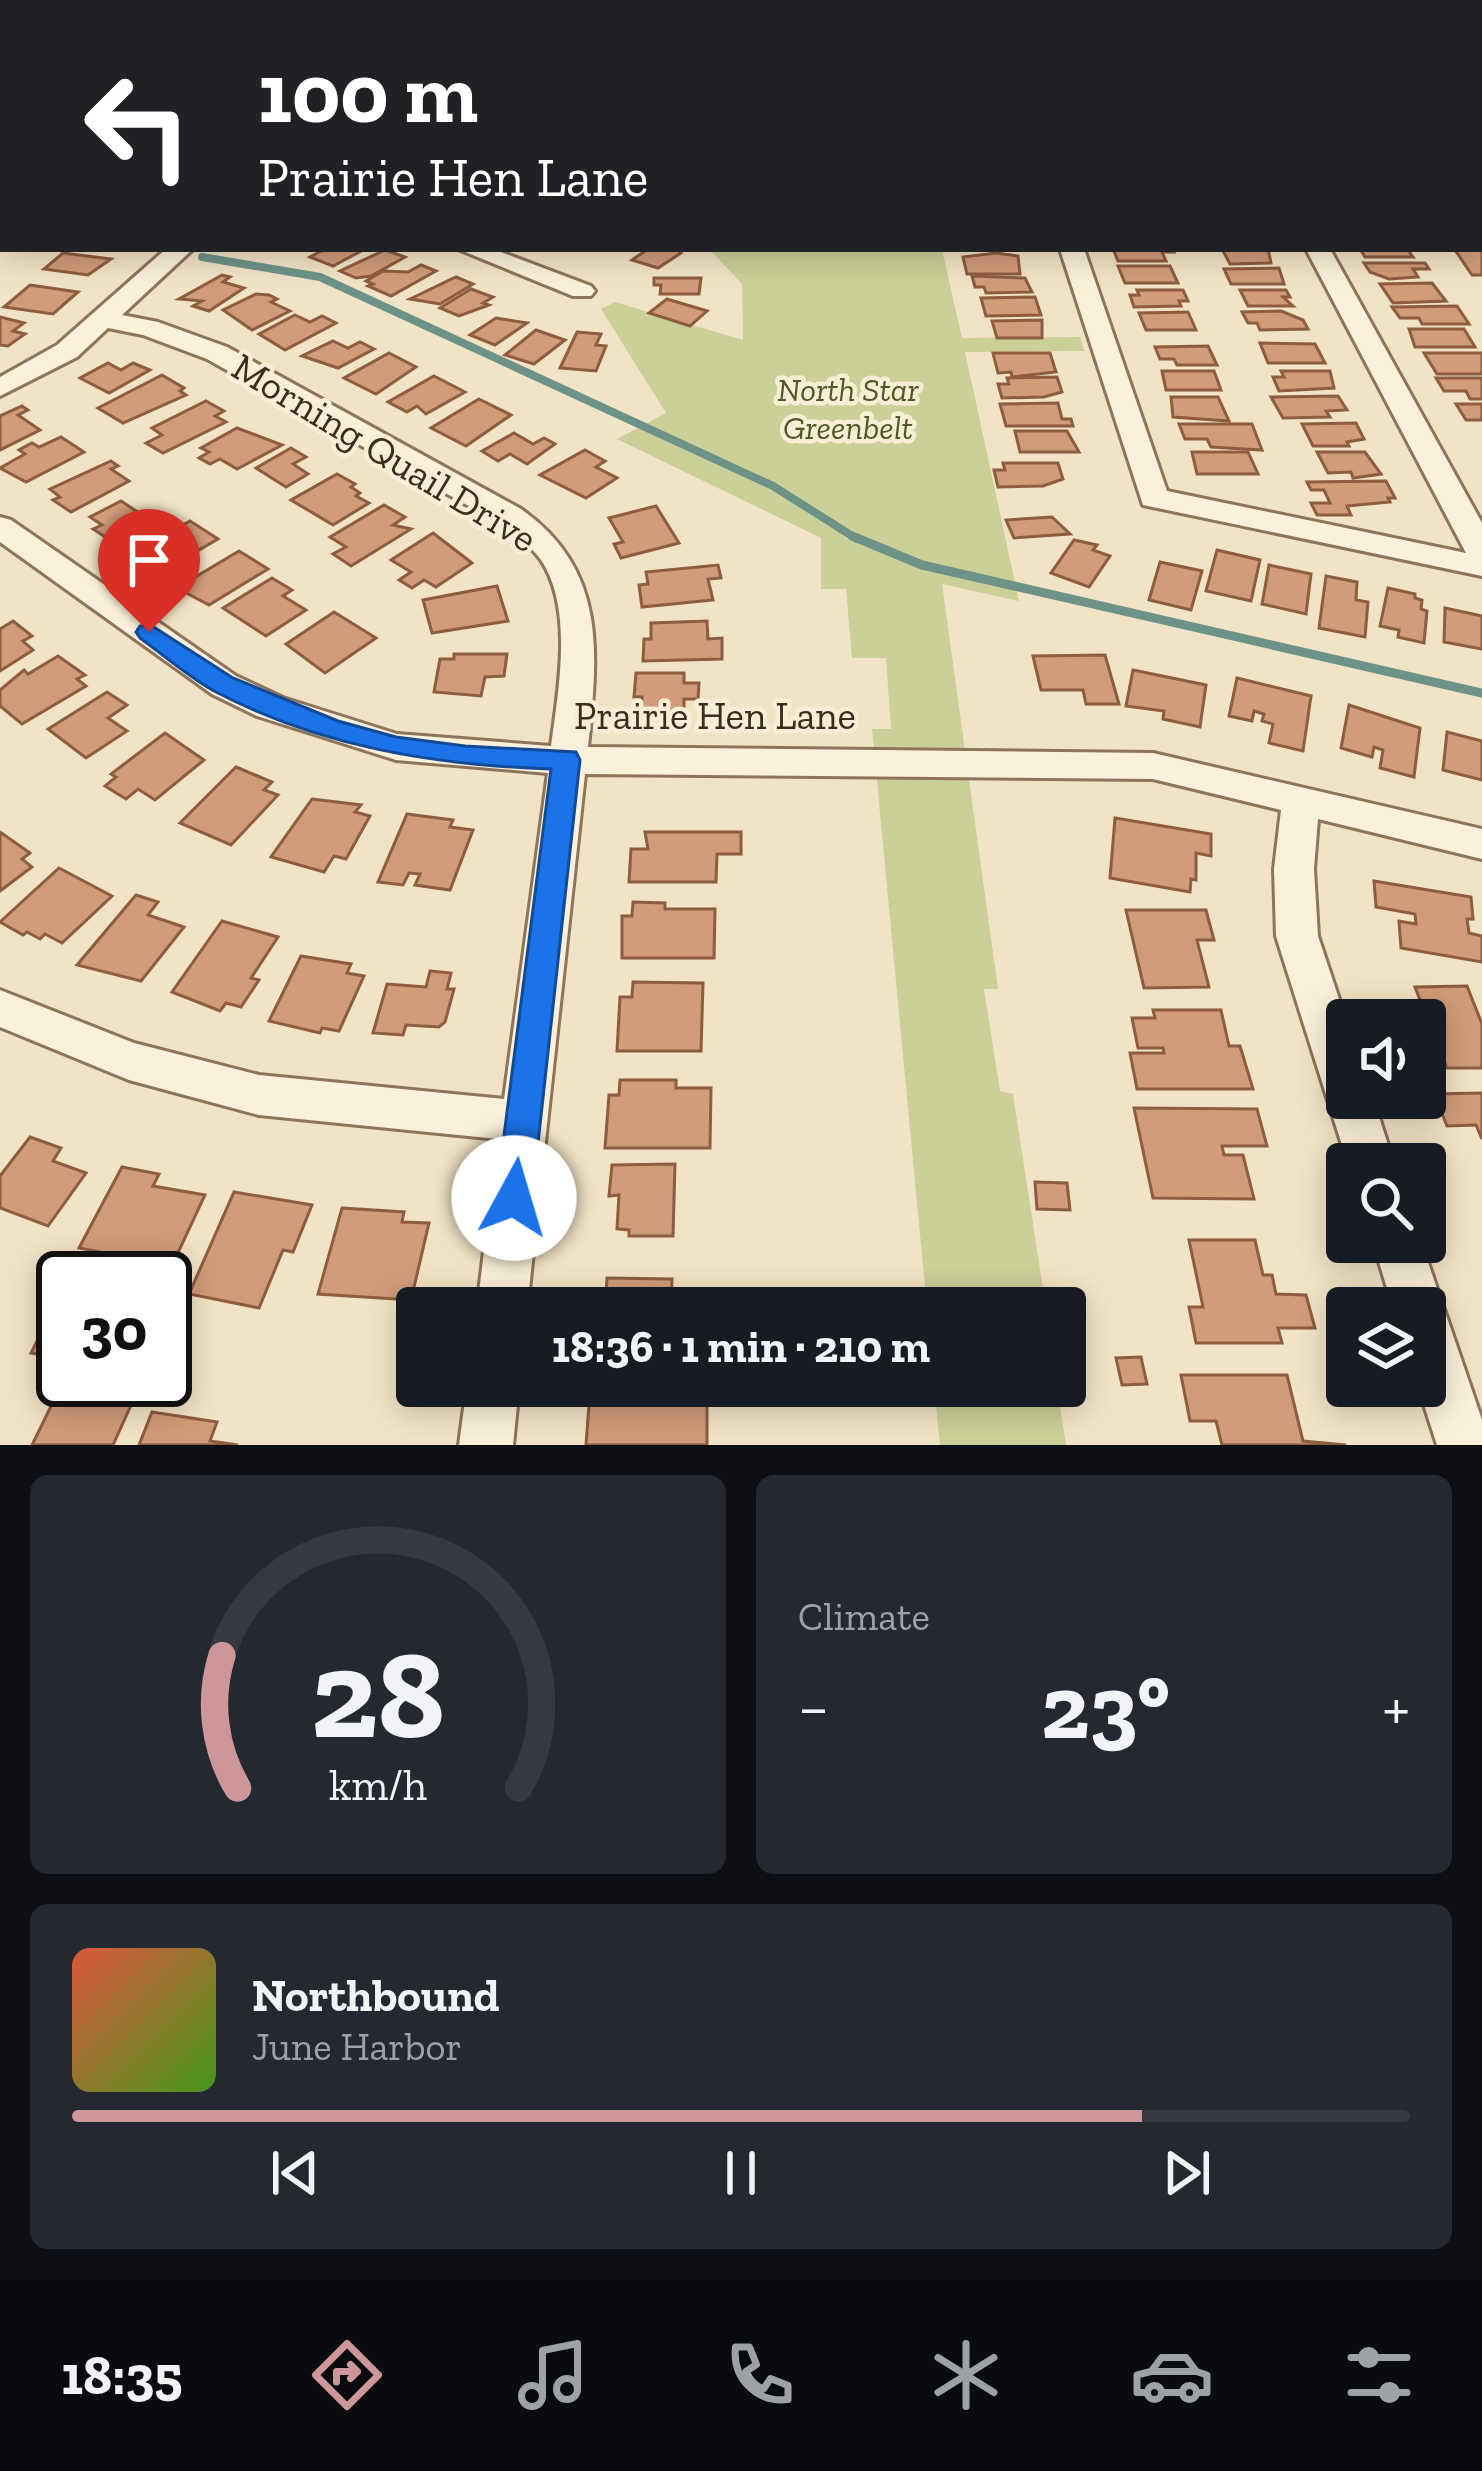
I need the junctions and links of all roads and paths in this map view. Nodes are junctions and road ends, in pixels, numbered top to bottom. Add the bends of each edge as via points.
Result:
1 (178, 252) edge
2 (478, 252) edge
3 (1073, 252) edge
4 (1320, 252) edge
5 (581, 291) dead end
6 (105, 320) junction
7 (0, 388) edge
8 (0, 527) edge
9 (1482, 552) edge
10 (1482, 566) edge
11 (566, 760) junction
12 (1301, 798) junction
13 (1482, 844) edge
14 (0, 1008) edge
15 (1326, 1024) edge
16 (523, 1121) junction
17 (504, 1287) edge
18 (1446, 1391) edge
19 (491, 1407) edge
20 (486, 1445) edge
21 (1464, 1445) edge

1 - 6 street
2 - 5 street
3 - 10 street via 1154,498
4 - 9 street
6 - 7 street
6 - 11 street, Morning Quail Drive via 218,353 541,538 562,562 572,599
8 - 11 street, Prairie Hen Lane via 224,685 270,707 396,747
11 - 12 street, Prairie Hen Lane via 1118,763
11 - 16 street, Morning Quail Drive
12 - 13 street, Prairie Hen Lane
12 - 15 street via 1297,935
14 - 16 street via 129,1061 259,1095
16 - 17 street, Morning Quail Drive
18 - 21 street
19 - 20 street

